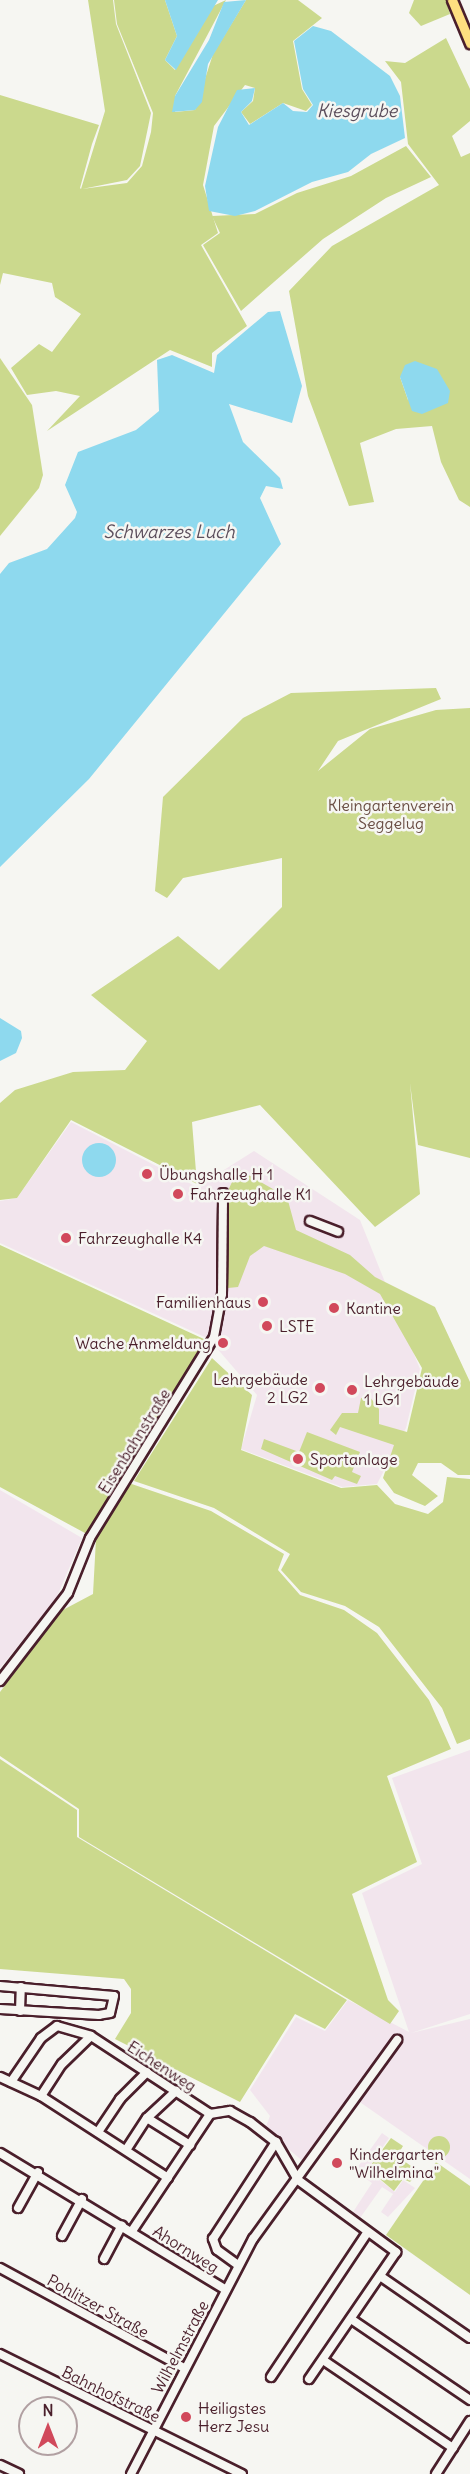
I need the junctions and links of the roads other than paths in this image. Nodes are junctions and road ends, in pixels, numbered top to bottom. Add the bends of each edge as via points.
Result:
1 (452, 0) edge
2 (470, 43) edge
3 (223, 1193) dead end
4 (310, 1221) dead end
5 (338, 1232) dead end
6 (0, 1681) edge
7 (0, 1986) edge
8 (21, 1987) junction
9 (0, 2009) edge
10 (20, 2010) junction
11 (92, 2036) junction
12 (397, 2040) dead end
13 (147, 2072) junction
14 (0, 2077) edge
15 (11, 2082) junction
16 (176, 2091) junction
17 (40, 2096) junction
18 (210, 2114) junction
19 (147, 2118) junction
20 (98, 2132) junction
21 (276, 2142) junction
22 (190, 2145) junction
23 (126, 2150) junction
24 (0, 2153) edge
25 (38, 2172) junction
26 (168, 2178) junction
27 (298, 2180) junction
28 (82, 2199) junction
29 (18, 2208) dead end
30 (122, 2225) junction
31 (132, 2231) junction
32 (367, 2233) junction
33 (62, 2236) dead end
34 (104, 2259) dead end
35 (238, 2265) junction
36 (0, 2268) edge
37 (380, 2276) junction
38 (226, 2290) junction
39 (351, 2319) junction
40 (470, 2338) edge
41 (0, 2354) edge
42 (323, 2360) junction
43 (184, 2368) junction
44 (271, 2377) dead end
45 (309, 2379) dead end
46 (470, 2400) edge
47 (470, 2421) edge
48 (152, 2430) junction
49 (453, 2448) junction
50 (0, 2465) edge
51 (19, 2474) edge
52 (131, 2474) edge
53 (242, 2474) edge
54 (436, 2474) edge

1 - 2 main road
3 - 6 street, Eisenbahnstraße via 222,1294 214,1337 90,1538 68,1593
4 - 5 street
7 - 8 street
8 - 10 street
8 - 10 street via 110,1993 114,2007 99,2015
9 - 10 street
11 - 13 street, Eichenweg
11 - 15 street, Eichenweg via 57,2026 41,2038
11 - 17 street via 62,2064
12 - 27 street, Wilhelmstraße
13 - 16 street, Eichenweg
13 - 20 street via 120,2099
14 - 15 street
15 - 17 street
16 - 18 street, Eichenweg
16 - 19 street
17 - 20 street
18 - 21 street, Eichenweg via 230,2111
18 - 22 street, Ahornweg
19 - 22 street
19 - 23 street
20 - 23 street
21 - 27 street, Eichenweg
21 - 35 street via 213,2239 217,2250
22 - 26 street, Ahornweg
23 - 26 street
24 - 25 street, Ahornweg
25 - 28 street, Ahornweg
25 - 29 street
26 - 31 street, Ahornweg
27 - 32 street
27 - 35 street, Wilhelmstraße
28 - 30 street, Ahornweg
28 - 33 street
30 - 31 street, Ahornweg
30 - 34 street
31 - 38 street, Ahornweg
32 - 37 street via 396,2252
32 - 44 street
35 - 38 street, Wilhelmstraße
36 - 43 street, Pohlitzer Straße
37 - 39 street
37 - 40 street
38 - 43 street, Wilhelmstraße
39 - 42 street
39 - 46 street
41 - 48 street, Bahnhofstraße
42 - 45 street
42 - 49 street
43 - 48 street, Wilhelmstraße
47 - 49 street
48 - 52 street, Wilhelmstraße
48 - 53 street, Bahnhofstraße
49 - 54 street
50 - 51 street

